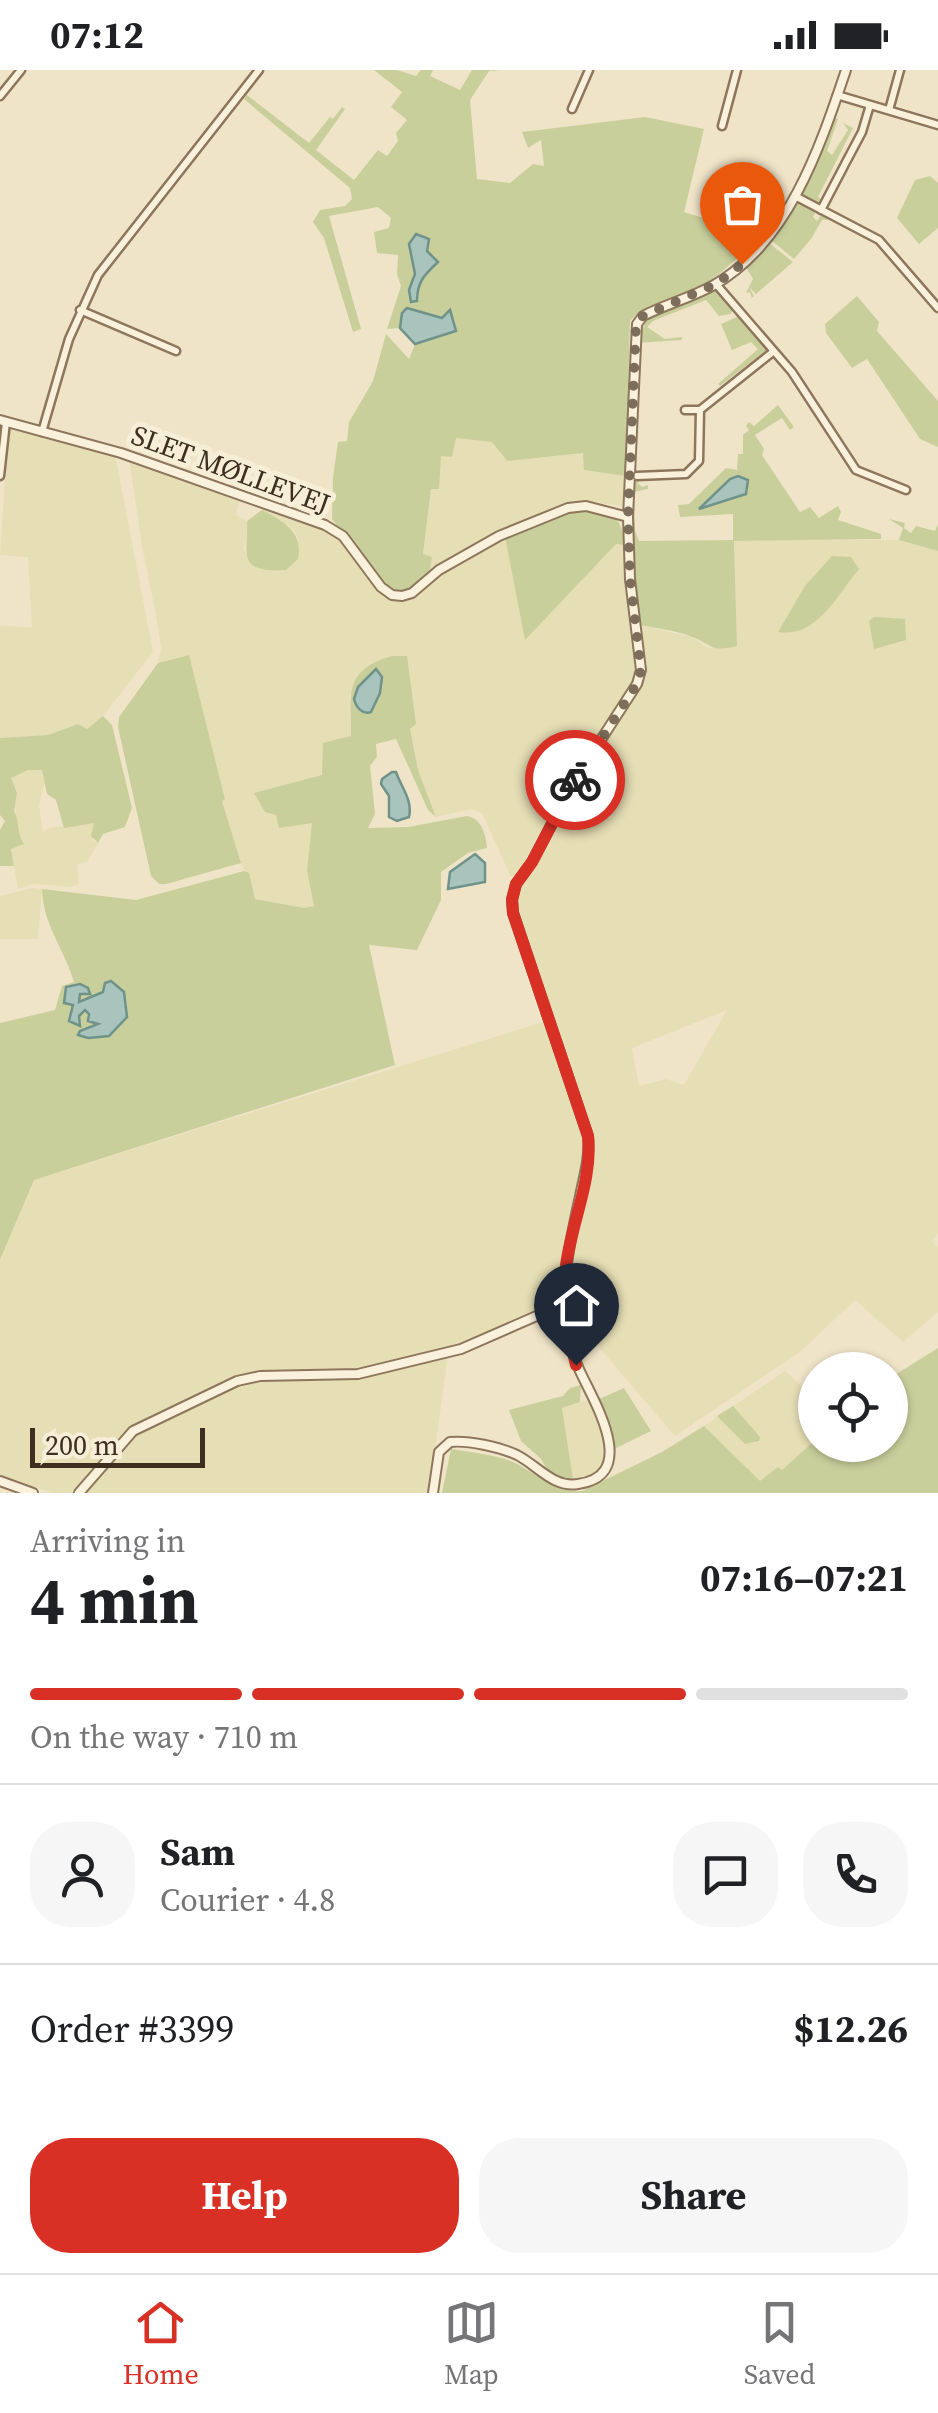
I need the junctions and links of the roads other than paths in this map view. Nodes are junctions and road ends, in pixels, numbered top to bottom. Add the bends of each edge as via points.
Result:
1 (21, 70) edge
2 (259, 70) edge
3 (589, 70) edge
4 (737, 70) edge
5 (846, 70) edge
6 (900, 70) edge
7 (0, 96) edge
8 (837, 96) junction
9 (870, 105) junction
10 (572, 110) dead end
11 (889, 110) junction
12 (938, 125) edge
13 (722, 126) dead end
14 (795, 196) junction
15 (822, 210) junction
16 (716, 284) junction
17 (938, 308) edge
18 (80, 310) junction
19 (176, 351) dead end
20 (774, 351) junction
21 (685, 410) dead end
22 (700, 410) junction
23 (3, 421) edge
24 (42, 432) junction
25 (0, 476) edge
26 (636, 476) dead end
27 (906, 490) dead end
28 (628, 517) junction
29 (564, 1304) junction
30 (0, 1481) edge
31 (33, 1493) edge
32 (79, 1493) edge
33 (433, 1493) edge

1 - 7 street
2 - 18 street via 110,258
3 - 10 street
4 - 13 street
5 - 8 street
6 - 11 street
8 - 9 street
8 - 14 street
9 - 11 street
9 - 15 street
11 - 12 street
14 - 15 street
14 - 16 street via 767,238
15 - 17 street via 879,240
16 - 20 street
16 - 28 street via 636,324
18 - 19 street
18 - 24 street
20 - 22 street
20 - 27 street via 856,470
21 - 22 street
22 - 26 street via 699,461 686,474
23 - 24 street, SLET MØLLEVEJ
23 - 25 street, SLET MØLLEVEJ
24 - 28 street, SLET MØLLEVEJ via 325,525 342,536 380,588 397,596 412,593 499,536 568,508
28 - 29 street via 639,677 512,900 588,1136
29 - 32 street via 460,1349 358,1374 238,1381 133,1431
29 - 33 street via 576,1365 608,1432 602,1471 566,1484 518,1455 450,1442 439,1452
30 - 31 street

